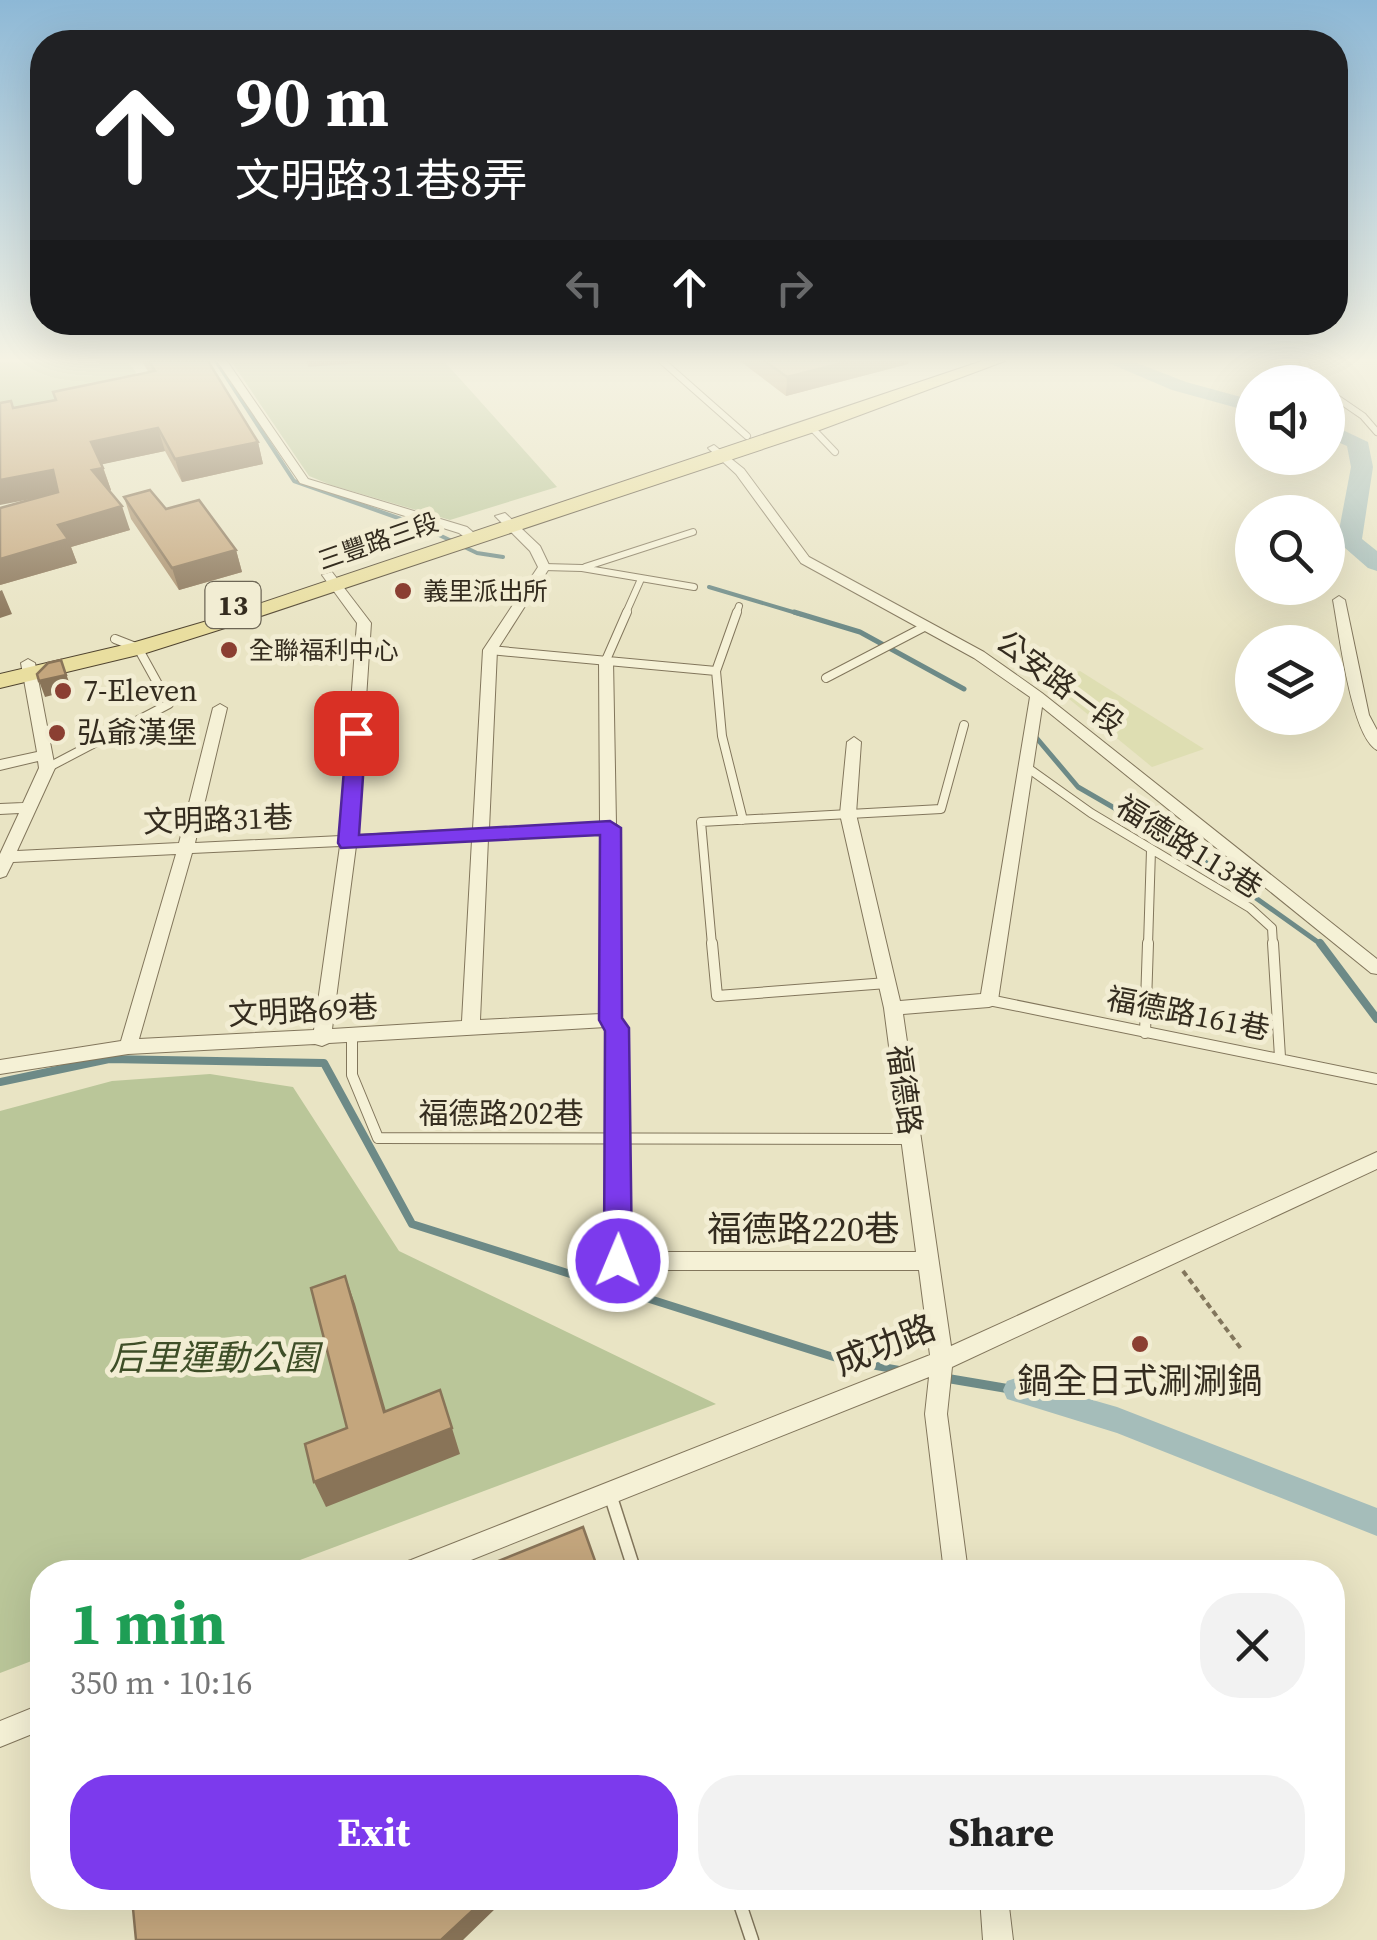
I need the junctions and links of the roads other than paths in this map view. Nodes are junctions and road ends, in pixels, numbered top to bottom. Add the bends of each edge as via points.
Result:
1 (284, 452) edge
2 (720, 452) joint
3 (506, 521) junction
4 (693, 532) dead end
5 (468, 534) junction
6 (544, 567) junction
7 (582, 568) junction
8 (333, 579) junction
9 (641, 579) junction
10 (694, 586) dead end
11 (1340, 605) edge
12 (738, 606) dead end
13 (926, 626) junction
14 (114, 639) junction
15 (138, 648) junction
16 (490, 650) junction
17 (606, 660) junction
18 (0, 668) edge
19 (30, 669) junction
20 (716, 671) junction
21 (826, 678) dead end
22 (0, 682) edge
23 (1037, 696) junction
24 (220, 708) dead end
25 (964, 725) dead end
26 (854, 742) dead end
27 (1377, 745) edge
28 (46, 762) junction
29 (0, 765) edge
30 (1025, 766) junction
31 (0, 808) edge
32 (28, 808) junction
33 (848, 814) junction
34 (744, 820) junction
35 (610, 828) junction
36 (483, 834) junction
37 (348, 843) junction
38 (186, 848) junction
39 (1151, 850) junction
40 (4, 864) edge
41 (1376, 963) edge
42 (887, 983) junction
43 (989, 1000) junction
44 (893, 1008) junction
45 (610, 1020) junction
46 (471, 1028) junction
47 (1145, 1033) junction
48 (352, 1036) junction
49 (322, 1038) junction
50 (128, 1046) junction
51 (1280, 1056) junction
52 (0, 1067) edge
53 (1377, 1079) edge
54 (620, 1139) junction
55 (911, 1139) junction
56 (1377, 1160) edge
57 (929, 1261) junction
58 (942, 1361) junction
59 (610, 1494) junction
60 (442, 1560) edge
61 (631, 1560) edge
62 (954, 1560) edge
63 (30, 1722) edge
64 (0, 1734) edge
65 (742, 1910) edge
66 (995, 1910) edge
67 (752, 1940) edge
68 (998, 1940) edge

1 - 5 street via 304,481
2 - 3 main road, 三豐路三段 / 13
2 - 13 street, 公安路一段 via 805,560
3 - 5 main road, 三豐路三段 / 13
3 - 6 street via 536,548
4 - 7 lane
5 - 8 main road, 三豐路三段 / 13
6 - 7 lane
6 - 16 street
7 - 9 lane
8 - 14 main road, 三豐路三段 / 13
8 - 15 main road, 三豐路三段 / 13
8 - 37 street via 364,622
9 - 10 lane
9 - 17 lane
11 - 27 street via 1362,716
12 - 20 lane
13 - 21 lane
13 - 23 street, 公安路一段
14 - 15 lane
14 - 19 main road, 三豐路三段 / 13
15 - 19 main road, 三豐路三段 / 13
15 - 28 lane via 169,704
16 - 17 lane
16 - 36 street
17 - 20 lane
17 - 35 street
18 - 19 main road, 三豐路三段 / 13
19 - 22 main road, 三豐路三段 / 13
19 - 28 street
20 - 34 lane via 722,736
23 - 30 street
23 - 41 street, 公安路一段
24 - 38 street
25 - 33 lane via 942,809
26 - 33 street
28 - 29 street
28 - 32 street
30 - 39 lane, 福德路113巷
30 - 43 street
31 - 32 street
32 - 40 street
33 - 34 lane
33 - 42 street
34 - 42 lane via 701,822 717,996
35 - 36 street, 文明路31巷
35 - 45 street
36 - 37 street, 文明路31巷
36 - 46 street
37 - 38 street, 文明路31巷
37 - 49 street
38 - 40 street, 文明路31巷
38 - 50 street
39 - 47 lane
39 - 51 lane, 福德路113巷 via 1272,928
42 - 44 street
43 - 44 street, 福德路
43 - 47 lane, 福德路161巷
44 - 55 street, 福德路
45 - 46 street, 文明路69巷
45 - 54 street via 617,1028
46 - 48 street, 文明路69巷
47 - 51 lane, 福德路161巷
48 - 49 street, 文明路69巷
48 - 54 lane, 福德路202巷 via 352,1076 378,1138
49 - 50 street, 文明路69巷
50 - 52 street, 文明路69巷
51 - 53 lane, 福德路161巷
54 - 55 lane, 福德路202巷
54 - 57 street, 福德路220巷 via 618,1261
55 - 57 street, 福德路
56 - 58 street, 成功路
57 - 58 street, 福德路
58 - 59 street, 成功路
58 - 62 street, 福德路 via 936,1414
59 - 60 street, 成功路
59 - 61 lane
63 - 64 street
65 - 67 lane
66 - 68 street

